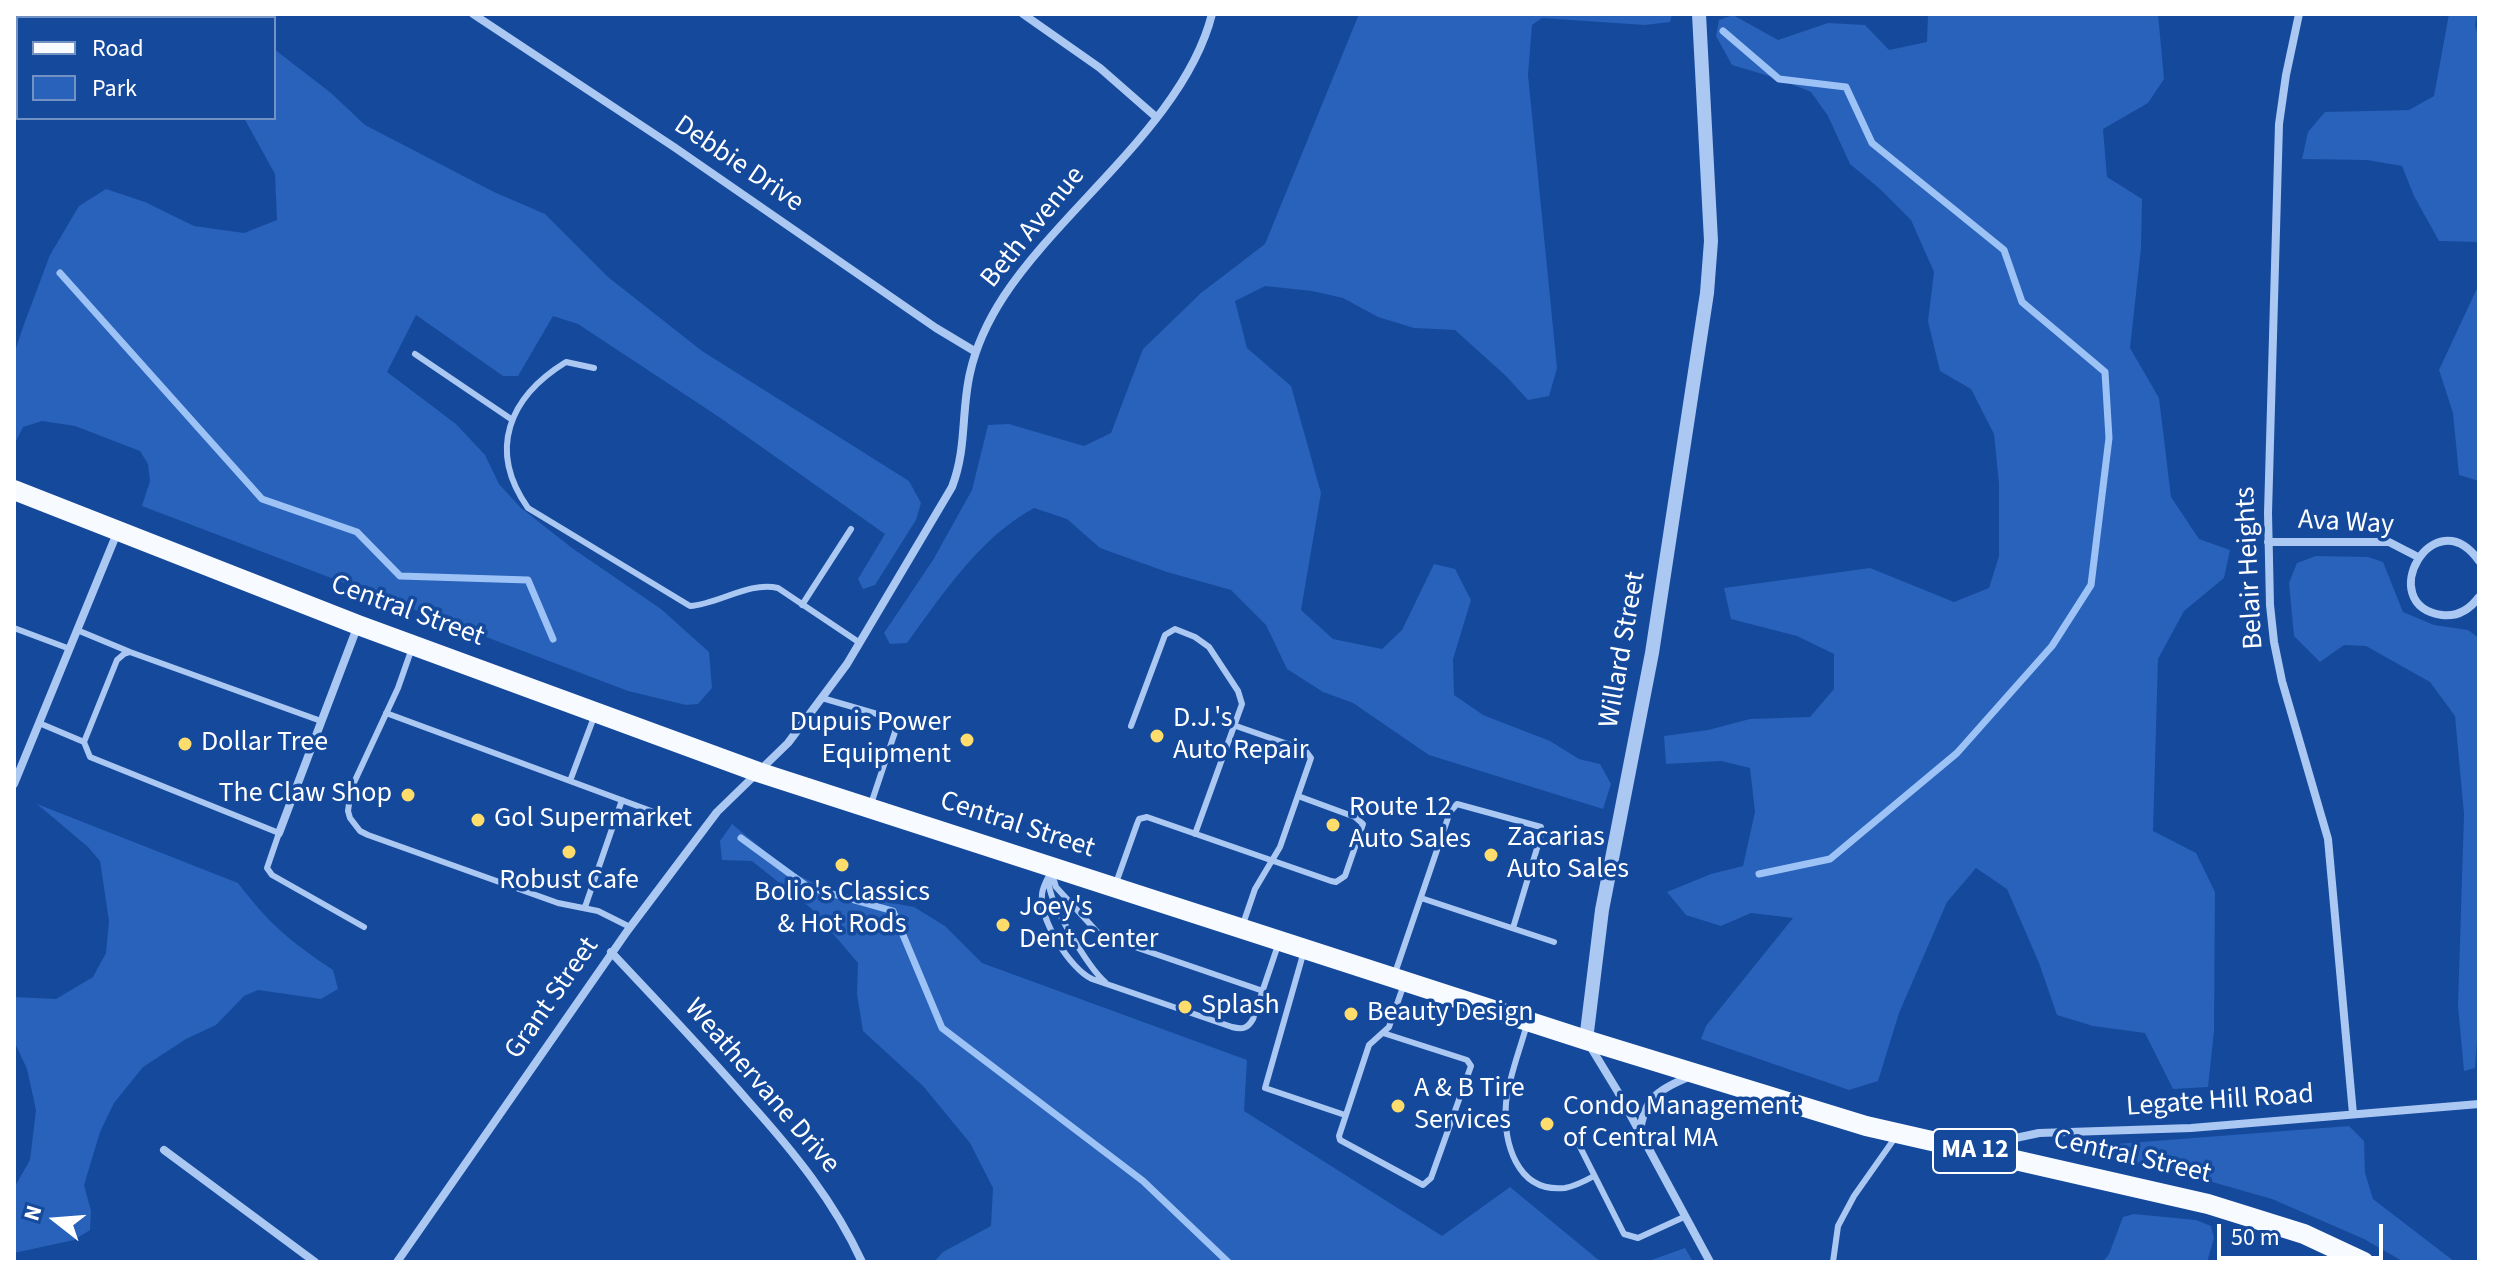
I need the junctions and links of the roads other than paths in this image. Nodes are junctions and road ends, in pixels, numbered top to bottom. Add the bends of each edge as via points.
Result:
1 (473, 14) edge
2 (1023, 14) edge
3 (1212, 14) edge
4 (1699, 14) edge
5 (2299, 14) edge
6 (1156, 117) junction
7 (976, 352) junction
8 (415, 354) dead end
9 (594, 368) dead end
10 (511, 419) junction
11 (14, 490) edge
12 (851, 529) dead end
13 (118, 531) junction
14 (2268, 542) junction
15 (2418, 557) junction
16 (2479, 561) edge
17 (2479, 597) edge
18 (802, 605) junction
19 (358, 625) junction
20 (14, 628) edge
21 (77, 630) junction
22 (860, 643) junction
23 (413, 645) junction
24 (70, 649) junction
25 (130, 652) junction
26 (822, 698) junction
27 (595, 712) junction
28 (386, 713) junction
29 (321, 721) junction
30 (39, 723) junction
31 (1131, 726) dead end
32 (1236, 726) junction
33 (84, 742) junction
34 (758, 772) junction
35 (570, 781) junction
36 (14, 784) edge
37 (1298, 796) junction
38 (622, 800) junction
39 (870, 808) junction
40 (662, 815) dead end
41 (279, 833) junction
42 (1195, 834) junction
43 (1273, 861) junction
44 (1054, 867) junction
45 (1115, 887) junction
46 (1421, 898) junction
47 (585, 907) junction
48 (364, 927) dead end
49 (630, 927) junction
50 (1241, 927) junction
51 (1513, 928) junction
52 (1280, 940) junction
53 (1554, 942) dead end
54 (1305, 948) junction
55 (611, 952) junction
56 (1400, 978) junction
57 (1108, 985) junction
58 (1263, 991) junction
59 (1529, 1021) junction
60 (1383, 1033) junction
61 (1586, 1040) junction
62 (1696, 1074) junction
63 (2479, 1104) edge
64 (2353, 1114) junction
65 (1345, 1115) junction
66 (1640, 1133) junction
67 (1898, 1133) junction
68 (1574, 1135) dead end
69 (1964, 1148) junction
70 (164, 1150) dead end
71 (1594, 1176) junction
72 (1684, 1217) junction
73 (315, 1262) edge
74 (397, 1262) edge
75 (862, 1262) edge
76 (1710, 1262) edge
77 (1833, 1262) edge
78 (2364, 1262) edge

1 - 7 street, Debbie Drive
2 - 6 street via 1100,68
3 - 6 street, Beth Avenue via 1198,53
4 - 61 street, Willard Street via 1711,241 1707,293 1652,653 1602,910
5 - 14 street, Belair Heights via 2279,124
6 - 7 street, Beth Avenue via 1021,273
7 - 22 street, Beth Avenue via 961,465
8 - 10 lane
9 - 10 lane via 566,362 547,373
10 - 18 lane via 507,463 528,508 690,606 764,585
11 - 13 main road, Central Street / MA 12
12 - 18 lane
13 - 19 main road, Central Street / MA 12
13 - 21 street
14 - 15 street, Ava Way via 2389,542
14 - 64 street, Belair Heights via 2274,642 2332,867
15 - 16 street via 2431,546 2453,542
15 - 17 street via 2411,585 2424,607 2447,615 2464,611
18 - 22 lane
19 - 23 main road, Central Street / MA 12
19 - 29 street
20 - 24 lane
21 - 24 street
21 - 25 lane
22 - 26 street, Beth Avenue
23 - 27 main road, Central Street / MA 12
23 - 28 lane
24 - 30 street
25 - 29 lane
25 - 33 lane via 115,664
26 - 34 street, Beth Avenue
26 - 39 lane via 894,722
27 - 34 main road, Central Street / MA 12
27 - 35 lane
28 - 35 lane
28 - 47 lane via 351,789 348,811 360,831 549,900
29 - 41 street
30 - 33 lane
30 - 36 street
31 - 32 lane via 1165,635 1175,629 1209,647 1238,691 1242,704
32 - 37 lane via 1308,753 1311,763
32 - 42 lane
33 - 41 lane via 90,757
34 - 39 main road, Central Street / MA 12
34 - 49 street, Grant Street via 717,812
35 - 38 lane
37 - 43 lane
37 - 43 lane via 1363,824 1345,876 1331,881
38 - 40 lane
38 - 47 lane
39 - 44 main road, Central Street / MA 12
41 - 48 lane via 267,868 272,875
42 - 43 lane
42 - 45 lane via 1147,817 1139,819
43 - 50 lane
44 - 45 main road, Central Street / MA 12
44 - 57 lane via 1050,894 1091,968
44 - 57 lane via 1042,893 1048,922 1072,965
44 - 58 lane via 1056,887 1100,935
45 - 50 main road, Central Street / MA 12
46 - 51 lane
46 - 51 lane via 1457,804 1539,825 1541,835
46 - 56 lane
47 - 49 lane
49 - 55 street, Grant Street
50 - 52 main road, Central Street / MA 12
51 - 53 lane
52 - 54 main road, Central Street / MA 12
52 - 58 lane
54 - 56 main road, Central Street / MA 12
54 - 65 lane via 1265,1088
55 - 74 street, Grant Street
55 - 75 street, Weathervane Drive via 795,1154
56 - 59 main road, Central Street / MA 12
56 - 60 lane
57 - 58 lane via 1242,1029 1253,1019
59 - 61 main road, Central Street / MA 12
59 - 71 lane via 1507,1095 1511,1153 1519,1171 1549,1187 1566,1188
60 - 65 lane via 1369,1045
60 - 65 lane via 1467,1060 1471,1066 1428,1182 1419,1184 1340,1140
61 - 62 main road, Central Street / MA 12
61 - 66 street
62 - 66 street via 1656,1094 1646,1106
62 - 67 main road, Central Street / MA 12
63 - 64 street, Legate Hill Road
64 - 69 street, Legate Hill Road via 2191,1128 2039,1133
66 - 72 street
67 - 69 main road, Central Street / MA 12
67 - 77 lane via 1838,1226
68 - 71 lane
69 - 78 main road, Central Street / MA 12 via 2256,1217
70 - 73 street
71 - 72 lane via 1628,1237 1638,1238
72 - 76 street

